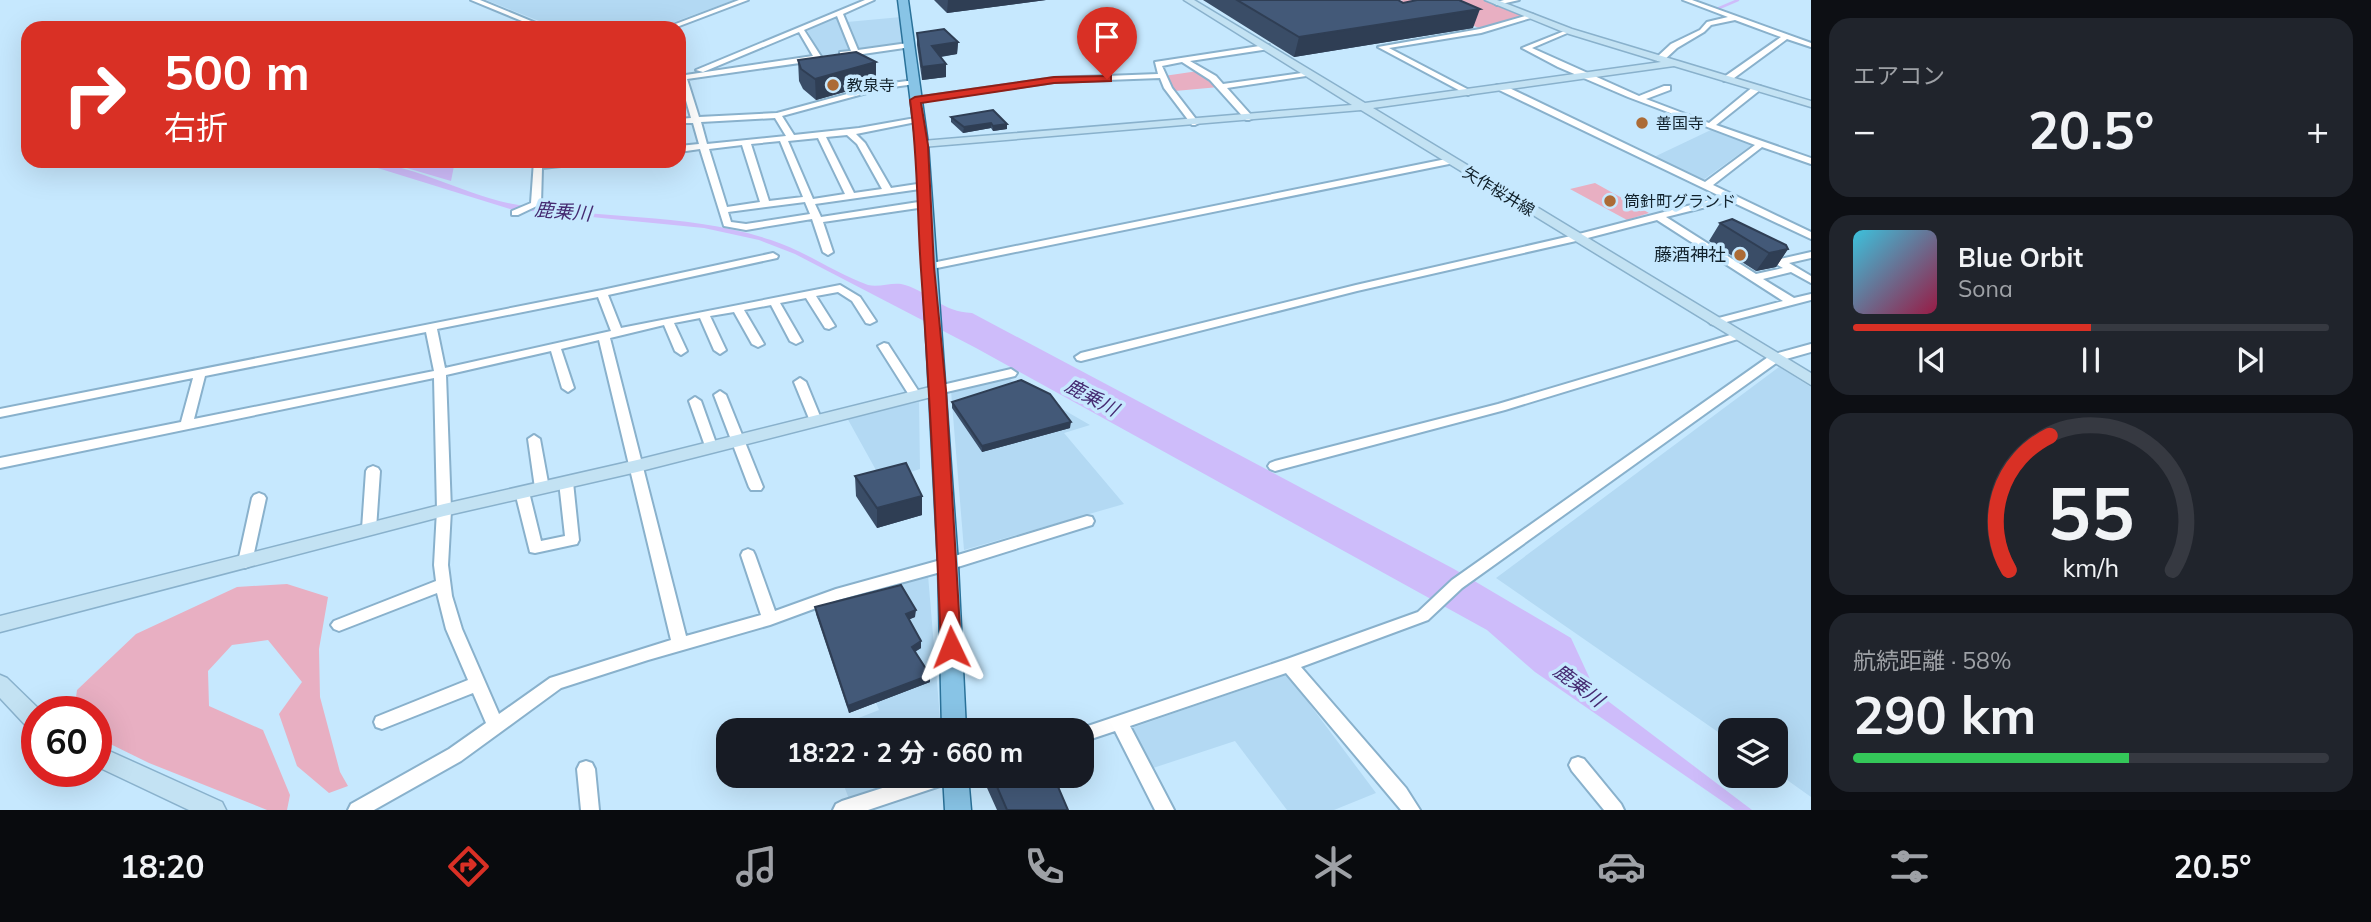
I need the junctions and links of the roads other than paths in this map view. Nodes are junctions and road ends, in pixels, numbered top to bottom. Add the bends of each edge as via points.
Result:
1 (474, 0) edge
2 (745, 0) edge
3 (871, 0) edge
4 (903, 0) edge
5 (1188, 0) edge
6 (1516, 0) edge
7 (1686, 0) edge
8 (1493, 1) edge
9 (839, 13) junction
10 (1531, 16) junction
11 (1735, 18) junction
12 (527, 21) edge
13 (686, 21) edge
14 (800, 28) junction
15 (1569, 31) junction
16 (1787, 36) junction
17 (1395, 44) junction
18 (908, 45) junction
19 (1811, 45) edge
20 (1266, 47) junction
21 (856, 53) junction
22 (818, 58) junction
23 (1660, 59) junction
24 (1183, 60) junction
25 (1673, 63) junction
26 (1306, 74) junction
27 (686, 76) edge
28 (1161, 76) junction
29 (1580, 76) junction
30 (686, 77) edge
31 (1727, 79) junction
32 (912, 82) junction
33 (1220, 87) junction
34 (1500, 87) junction
35 (1667, 88) dead end
36 (1757, 88) junction
37 (1480, 91) junction
38 (686, 92) edge
39 (1468, 93) junction
40 (1639, 99) junction
41 (915, 100) junction
42 (1811, 104) edge
43 (1360, 107) junction
44 (777, 115) junction
45 (1249, 118) junction
46 (918, 119) junction
47 (686, 121) edge
48 (696, 121) junction
49 (1195, 123) junction
50 (1711, 125) junction
51 (850, 132) junction
52 (821, 136) junction
53 (787, 139) junction
54 (746, 143) junction
55 (1762, 143) junction
56 (922, 145) junction
57 (705, 146) junction
58 (686, 148) edge
59 (1451, 161) junction
60 (1811, 161) edge
61 (538, 168) edge
62 (923, 186) junction
63 (1706, 186) junction
64 (888, 191) junction
65 (851, 197) junction
66 (1729, 198) junction
67 (808, 201) junction
68 (925, 204) junction
69 (766, 205) junction
70 (724, 211) junction
71 (515, 213) dead end
72 (1659, 216) junction
73 (817, 218) junction
74 (1811, 236) edge
75 (1576, 237) junction
76 (828, 252) dead end
77 (1811, 255) edge
78 (774, 256) dead end
79 (928, 267) junction
80 (1793, 269) junction
81 (1754, 278) junction
82 (1811, 280) edge
83 (602, 293) junction
84 (809, 294) junction
85 (1811, 297) edge
86 (774, 301) junction
87 (1792, 302) junction
88 (738, 308) junction
89 (704, 314) junction
90 (668, 321) junction
91 (870, 321) dead end
92 (1715, 323) junction
93 (829, 326) dead end
94 (431, 328) junction
95 (611, 335) junction
96 (1737, 336) junction
97 (796, 341) dead end
98 (758, 344) dead end
99 (884, 346) dead end
100 (555, 347) junction
101 (1811, 348) edge
102 (720, 349) dead end
103 (681, 351) dead end
104 (1081, 356) dead end
105 (1775, 358) junction
106 (200, 373) junction
107 (440, 373) junction
108 (1011, 373) dead end
109 (1811, 380) edge
110 (800, 382) dead end
111 (568, 387) dead end
112 (938, 390) junction
113 (720, 395) dead end
114 (915, 396) junction
115 (695, 401) dead end
116 (0, 412) edge
117 (816, 421) junction
118 (187, 423) junction
119 (534, 439) dead end
120 (737, 440) junction
121 (711, 446) junction
122 (0, 463) edge
123 (637, 466) junction
124 (1275, 466) dead end
125 (373, 471) dead end
126 (566, 482) junction
127 (756, 487) dead end
128 (542, 488) junction
129 (522, 492) junction
130 (259, 498) dead end
131 (444, 510) junction
132 (1087, 521) dead end
133 (369, 530) junction
134 (748, 555) dead end
135 (245, 562) junction
136 (948, 564) junction
137 (443, 584) junction
138 (770, 619) junction
139 (0, 624) edge
140 (340, 625) dead end
141 (680, 645) junction
142 (1289, 665) junction
143 (0, 684) edge
144 (477, 684) junction
145 (21, 706) edge
146 (954, 718) edge
147 (382, 722) dead end
148 (1119, 723) junction
149 (495, 726) junction
150 (1094, 731) edge
151 (112, 762) edge
152 (1578, 765) dead end
153 (586, 769) dead end
154 (909, 788) edge
155 (956, 788) edge
156 (214, 810) edge
157 (357, 810) edge
158 (590, 810) edge
159 (842, 810) edge
160 (958, 810) edge
161 (1165, 810) edge
162 (1411, 810) edge
163 (1615, 810) edge

1 - 12 street
2 - 13 street
3 - 9 street
4 - 18 main road
5 - 20 street, 矢作桜井線
6 - 8 street
7 - 11 street
8 - 10 street
9 - 14 street
9 - 21 street
10 - 15 street
10 - 17 street via 1481,31
11 - 16 street
11 - 23 street via 1709,23
14 - 22 street
14 - 27 street
15 - 23 street
15 - 29 street via 1525,48
16 - 19 street
16 - 31 street
17 - 37 street
17 - 39 street via 1382,47
18 - 21 street
18 - 32 main road
20 - 24 street
20 - 26 street, 矢作桜井線
21 - 22 street
22 - 30 street
23 - 25 street
24 - 28 street via 1158,64
24 - 33 street
25 - 29 street
25 - 31 street
26 - 33 street
26 - 43 street, 矢作桜井線
28 - 41 street via 1054,80
28 - 49 street
29 - 34 street
29 - 40 street
31 - 36 street
32 - 41 main road
32 - 44 street
33 - 45 street
34 - 37 street
34 - 63 street
35 - 40 street
36 - 42 street
36 - 50 street
37 - 39 street
38 - 48 street
39 - 43 street
40 - 50 street
41 - 46 main road
43 - 45 street
43 - 59 street, 矢作桜井線
44 - 48 street
44 - 53 street
45 - 49 street
46 - 51 street
46 - 56 main road
47 - 48 street
48 - 57 street
49 - 56 street
50 - 55 street
51 - 52 street
51 - 64 street
52 - 53 street
52 - 65 street
53 - 54 street
53 - 67 street
54 - 57 street
54 - 69 street
55 - 60 street
55 - 63 street
56 - 62 main road
57 - 58 street
57 - 70 street
59 - 75 street, 矢作桜井線
59 - 79 street
61 - 71 street via 537,204
62 - 64 street
62 - 68 main road
63 - 66 street
64 - 65 street
65 - 67 street
66 - 72 street
66 - 74 street
67 - 69 street
67 - 73 street
68 - 73 street
68 - 79 main road
69 - 70 street
70 - 73 street via 727,224 746,227
72 - 75 street
72 - 81 street
73 - 76 street
75 - 92 street, 矢作桜井線
75 - 104 street
77 - 80 street via 1780,262
78 - 83 street
79 - 112 main road
80 - 81 street
80 - 82 street
81 - 87 street
83 - 94 street
83 - 95 street
84 - 86 street
84 - 91 street via 840,288 856,299
84 - 93 street
85 - 87 street
86 - 88 street
86 - 97 street
87 - 92 street
88 - 89 street
88 - 98 street
89 - 90 street
89 - 102 street
90 - 95 street
90 - 103 street
92 - 96 street, 矢作桜井線
94 - 106 street
94 - 107 street
95 - 100 street
95 - 123 street
96 - 105 street, 矢作桜井線
96 - 124 street via 1501,407
99 - 114 street
100 - 107 street
100 - 111 street
101 - 105 street
105 - 109 street, 矢作桜井線
105 - 142 street via 1457,584 1423,616
106 - 116 street
106 - 118 street
107 - 118 street
107 - 131 street
108 - 112 street
110 - 117 street
112 - 114 street
112 - 136 main road
113 - 120 street
114 - 117 street
115 - 121 street
117 - 120 street
118 - 122 street
119 - 128 street
120 - 121 street
120 - 127 street
121 - 123 street
123 - 126 street
123 - 141 street
125 - 133 street
126 - 128 street
126 - 129 street via 572,540 535,548
128 - 129 street
129 - 131 street
130 - 135 street
131 - 133 street
131 - 137 street
132 - 136 street
133 - 135 street
134 - 138 street
135 - 139 street
136 - 138 street
136 - 146 main road
137 - 140 street
137 - 144 street via 454,629
138 - 141 street
141 - 149 street via 556,683
142 - 148 street
142 - 162 street
143 - 145 street
144 - 147 street
144 - 149 street
148 - 150 street
148 - 161 street
149 - 157 street via 455,755
151 - 156 street
152 - 163 street
153 - 158 street
154 - 159 street
155 - 160 main road

